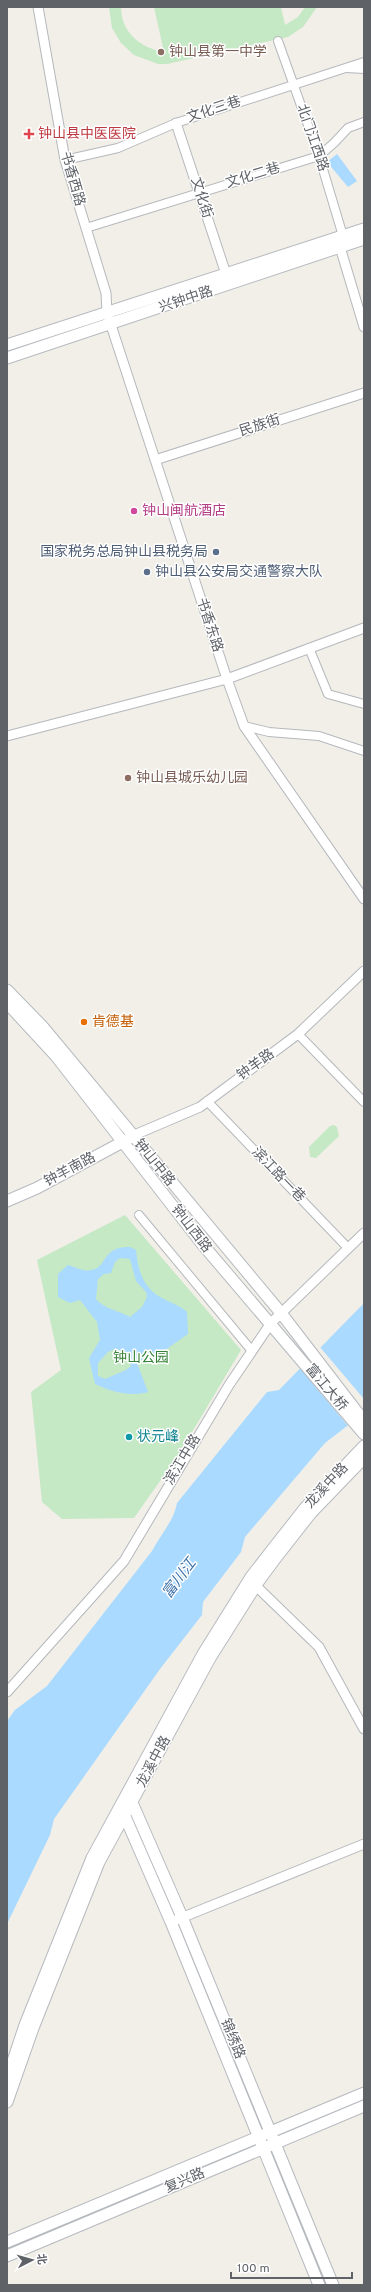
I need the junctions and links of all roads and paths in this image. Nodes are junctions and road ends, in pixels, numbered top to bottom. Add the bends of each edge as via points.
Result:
1 (38, 7) edge
2 (278, 41) dead end
3 (364, 62) edge
4 (342, 68) junction
5 (364, 69) edge
6 (293, 84) junction
7 (364, 122) edge
8 (176, 123) junction
9 (319, 156) junction
10 (65, 160) junction
11 (199, 192) junction
12 (86, 228) junction
13 (364, 229) edge
14 (343, 236) junction
15 (364, 239) edge
16 (340, 247) junction
17 (226, 274) junction
18 (108, 313) junction
19 (111, 324) junction
20 (364, 327) edge
21 (7, 345) edge
22 (7, 358) edge
23 (364, 393) edge
24 (156, 460) junction
25 (364, 628) edge
26 (309, 648) junction
27 (227, 679) junction
28 (364, 704) edge
29 (244, 726) junction
30 (7, 736) edge
31 (364, 751) edge
32 (364, 899) edge
33 (364, 971) edge
34 (7, 990) edge
35 (7, 1003) edge
36 (298, 1034) junction
37 (207, 1101) junction
38 (364, 1102) edge
39 (128, 1139) junction
40 (7, 1201) edge
41 (139, 1215) dead end
42 (364, 1233) edge
43 (348, 1248) junction
44 (281, 1314) junction
45 (271, 1323) junction
46 (299, 1337) joint
47 (287, 1342) joint
48 (252, 1350) junction
49 (364, 1421) edge
50 (364, 1434) edge
51 (364, 1446) edge
52 (364, 1458) edge
53 (253, 1581) junction
54 (7, 1692) edge
55 (364, 1729) edge
56 (131, 1798) junction
57 (123, 1813) junction
58 (364, 1844) edge
59 (182, 1917) junction
60 (171, 1922) junction
61 (7, 2079) edge
62 (364, 2093) edge
63 (7, 2102) edge
64 (364, 2106) edge
65 (270, 2132) junction
66 (258, 2137) junction
67 (275, 2143) junction
68 (263, 2148) junction
69 (7, 2242) edge
70 (7, 2256) edge
71 (319, 2285) edge
72 (333, 2285) edge

1 - 10 street, 书香西路
2 - 6 street, 北门江西路
3 - 4 street, 文化三巷
4 - 5 street
4 - 6 street, 文化三巷
6 - 8 street, 文化三巷
6 - 9 street, 北门江西路
7 - 9 street, 文化二巷 via 348,128
8 - 10 street, 文化三巷 via 118,148
8 - 11 street, 文化街
9 - 11 street, 文化二巷
9 - 14 street, 北门江西路
10 - 12 street, 书香西路
11 - 12 street, 文化二巷
11 - 17 street, 文化街
12 - 18 street, 书香西路 via 106,293
13 - 14 main road, 兴钟中路
14 - 16 street
14 - 17 main road, 兴钟中路
15 - 16 main road, 兴钟中路
16 - 19 main road, 兴钟中路
16 - 20 street
17 - 18 main road, 兴钟中路
18 - 19 street, 书香西路
18 - 21 main road, 兴钟中路
19 - 22 main road, 兴钟中路
19 - 24 street, 书香东路
23 - 24 street, 民族街
24 - 27 street, 书香东路
25 - 26 street
26 - 27 street
26 - 28 street via 328,694
27 - 29 street, 书香东路
27 - 30 street
29 - 31 street via 270,732 319,736
29 - 32 street, 书香东路
33 - 36 street, 钟羊路
34 - 39 main road, 钟山中路 via 42,1026
35 - 39 main road, 钟山西路
36 - 37 street, 钟羊路
36 - 38 street
37 - 39 street, 钟羊路 via 200,1107
37 - 43 street, 滨江路一巷
39 - 40 main road, 钟羊南路 via 37,1188
39 - 44 main road, 钟山中路
39 - 45 main road, 钟山西路 via 203,1245
41 - 48 street
42 - 43 street, 滨江中路
43 - 44 street, 滨江中路
44 - 45 street, 滨江中路
44 - 46 main road, 钟山中路
45 - 47 main road, 钟山西路
45 - 48 street, 滨江中路
46 - 49 main road, 富江大桥
47 - 50 main road, 富江大桥
48 - 54 street, 滨江中路 via 195,1439 124,1561
51 - 53 main road, 龙溪中路 via 305,1508
52 - 53 main road, 龙溪中路 via 311,1513
53 - 55 street via 319,1647
53 - 56 main road, 龙溪中路 via 203,1654
56 - 57 main road, 龙溪中路
56 - 59 main road, 锦绣路
57 - 60 main road, 锦绣路
57 - 61 main road, 龙溪中路 via 92,1858
57 - 63 main road, 龙溪中路 via 80,1908
58 - 59 street
59 - 60 street
59 - 65 main road, 锦绣路
60 - 66 main road, 锦绣路
62 - 65 main road, 复兴路
64 - 67 main road, 复兴路
65 - 66 main road, 复兴路
65 - 67 main road, 锦绣路
66 - 68 main road, 锦绣路
66 - 69 main road, 复兴路
67 - 68 main road, 复兴路
67 - 72 main road, 锦绣路
68 - 70 main road, 复兴路
68 - 71 main road, 锦绣路

